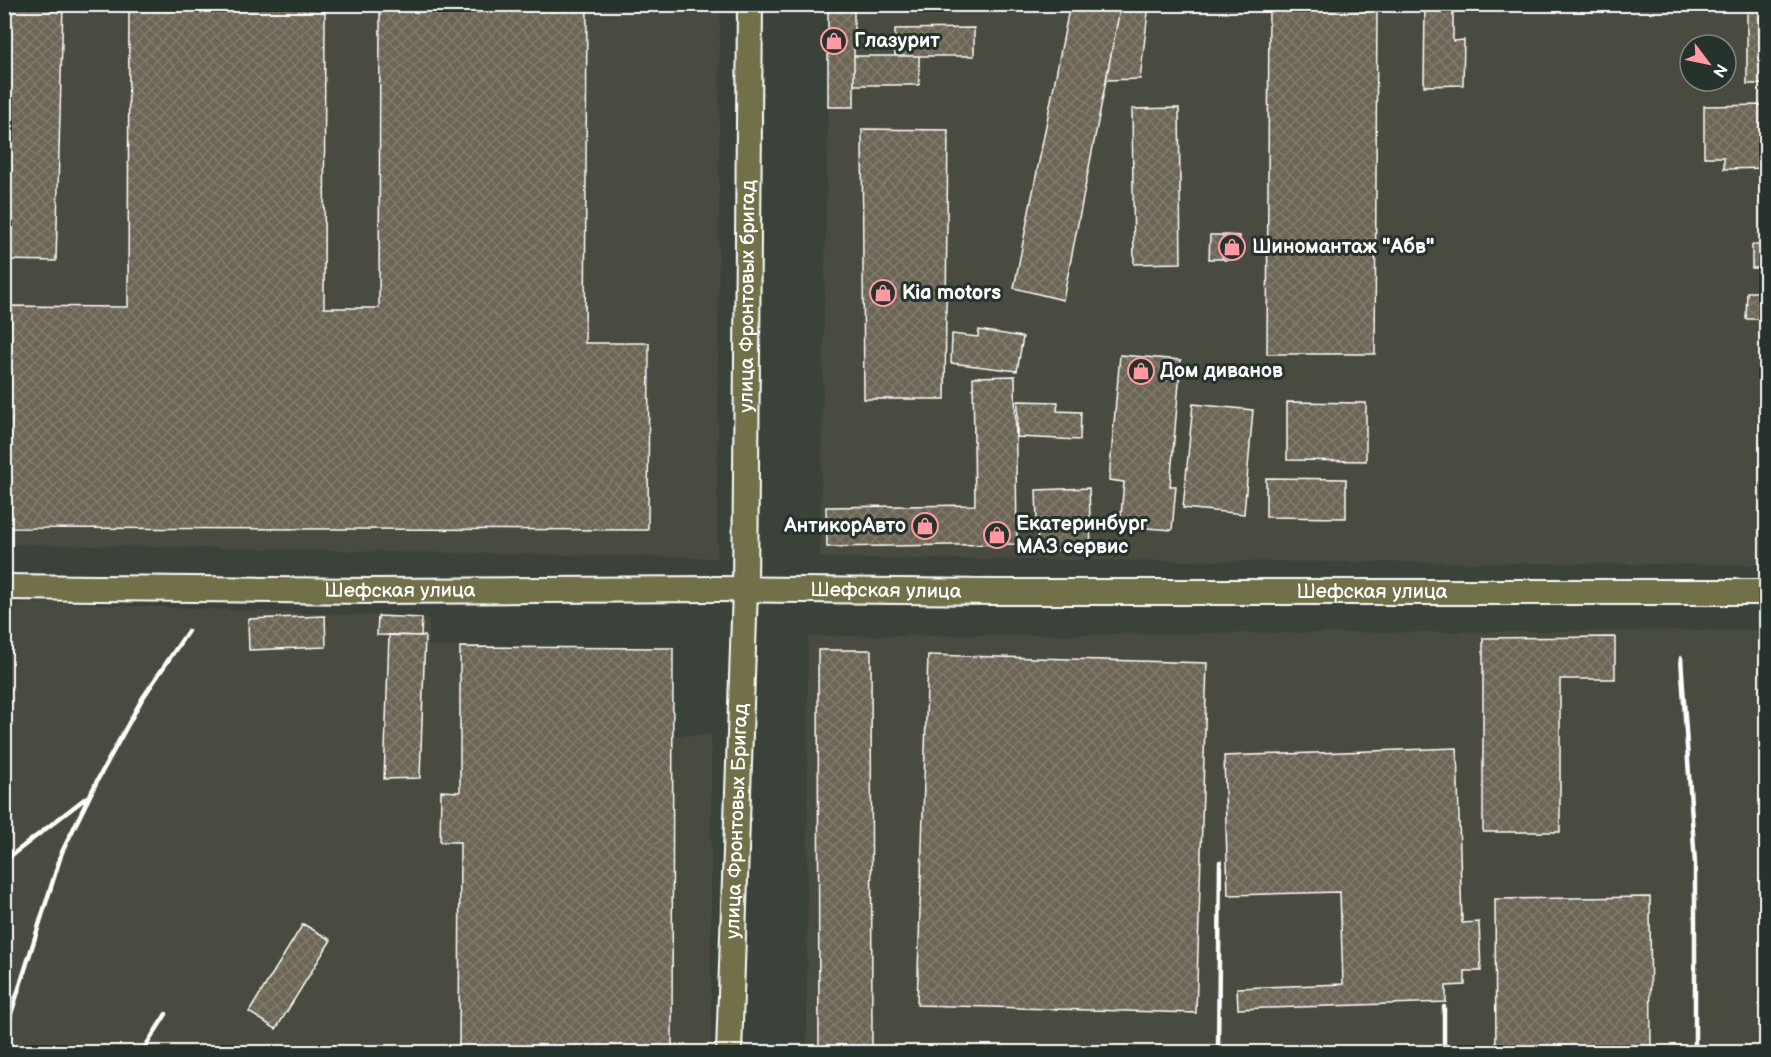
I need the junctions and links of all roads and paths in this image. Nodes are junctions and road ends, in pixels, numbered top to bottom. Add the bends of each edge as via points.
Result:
1 (750, 4) edge
2 (4, 587) edge
3 (745, 590) junction
4 (1767, 592) edge
5 (729, 1053) edge

1 - 3 main road, улица Фронтовых бригад
2 - 3 main road, Шефская улица
3 - 4 main road, Шефская улица
3 - 5 main road, улица Фронтовых Бригад

